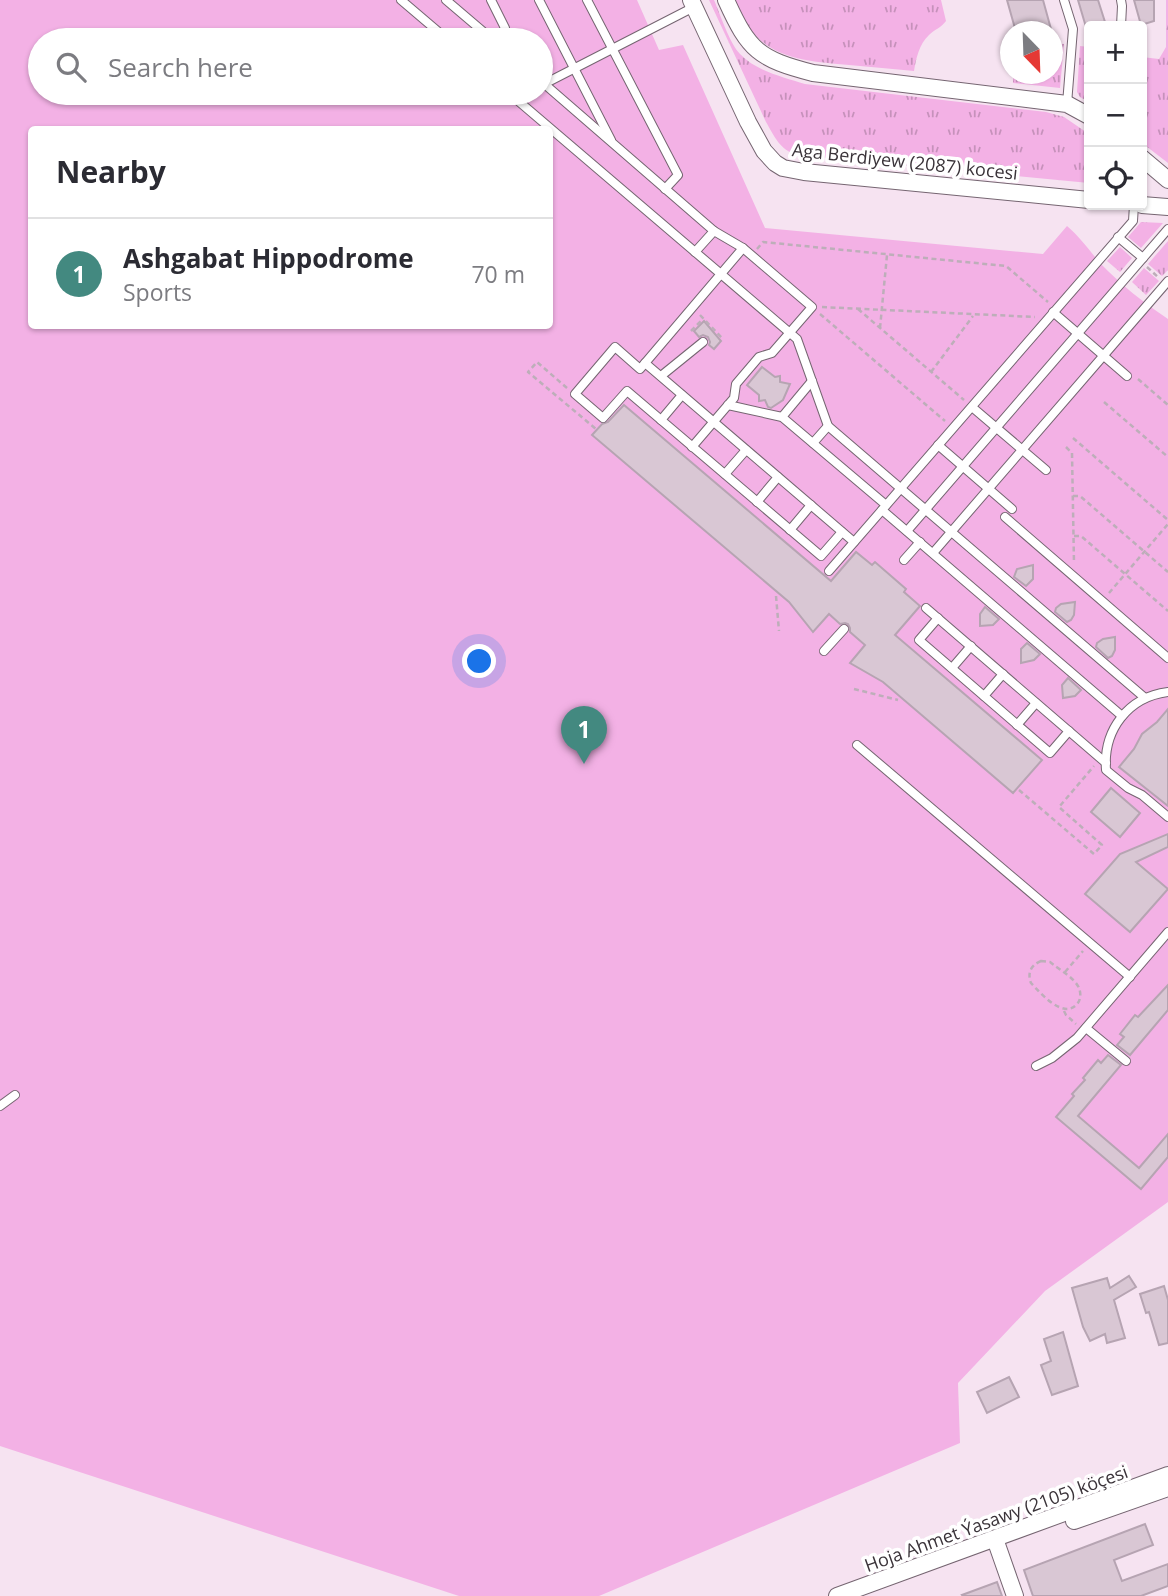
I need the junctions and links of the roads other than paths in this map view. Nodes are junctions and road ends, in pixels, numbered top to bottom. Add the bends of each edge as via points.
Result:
1 (401, 0) edge
2 (446, 0) edge
3 (491, 0) edge
4 (539, 0) edge
5 (587, 0) edge
6 (726, 0) edge
7 (1065, 0) edge
8 (1121, 0) edge
9 (693, 4) edge
10 (1121, 21) edge
11 (434, 28) edge
12 (480, 28) edge
13 (505, 28) edge
14 (612, 49) junction
15 (574, 68) junction
16 (553, 78) edge
17 (553, 92) edge
18 (1067, 104) junction
19 (523, 105) edge
20 (1084, 113) edge
21 (548, 126) edge
22 (553, 131) edge
23 (613, 144) junction
24 (1147, 162) edge
25 (1168, 180) edge
26 (665, 188) junction
27 (1084, 200) edge
28 (1147, 205) edge
29 (1168, 207) edge
30 (1134, 210) edge
31 (1168, 229) edge
32 (714, 231) junction
33 (1118, 237) junction
34 (743, 248) junction
35 (695, 252) junction
36 (1141, 260) junction
37 (721, 274) junction
38 (1167, 282) edge
39 (1055, 311) junction
40 (790, 332) junction
41 (1078, 333) junction
42 (703, 342) dead end
43 (1104, 356) junction
44 (645, 363) junction
45 (661, 376) junction
46 (1131, 376) road end
47 (812, 382) junction
48 (682, 395) junction
49 (728, 405) junction
50 (972, 407) junction
51 (782, 417) junction
52 (661, 420) junction
53 (714, 421) junction
54 (828, 426) junction
55 (996, 428) junction
56 (813, 443) junction
57 (938, 445) junction
58 (692, 447) junction
59 (746, 450) junction
60 (1022, 450) junction
61 (963, 466) junction
62 (1046, 470) dead end
63 (725, 474) junction
64 (778, 477) junction
65 (901, 488) junction
66 (989, 488) junction
67 (757, 502) junction
68 (811, 505) junction
69 (884, 507) junction
70 (925, 509) junction
71 (1012, 509) dead end
72 (1005, 517) dead end
73 (790, 530) junction
74 (907, 531) junction
75 (842, 532) junction
76 (951, 532) junction
77 (854, 542) junction
78 (920, 542) junction
79 (933, 553) junction
80 (904, 560) dead end
81 (829, 571) dead end
82 (926, 608) dead end
83 (938, 618) junction
84 (844, 629) dead end
85 (971, 646) junction
86 (824, 651) dead end
87 (1168, 657) edge
88 (952, 668) junction
89 (1003, 674) junction
90 (1168, 692) edge
91 (984, 696) junction
92 (1145, 698) junction
93 (1036, 703) junction
94 (1122, 716) junction
95 (1017, 725) junction
96 (1069, 730) junction
97 (857, 744) dead end
98 (1103, 760) junction
99 (1168, 817) edge
100 (1168, 932) edge
101 (1130, 977) junction
102 (1085, 1029) junction
103 (1126, 1061) dead end
104 (1036, 1066) dead end
105 (15, 1095) dead end
106 (0, 1106) edge
107 (1168, 1475) edge
108 (1168, 1488) edge
109 (997, 1544) junction
110 (837, 1596) edge
111 (864, 1596) edge
112 (1015, 1596) edge

1 - 11 lane
2 - 12 lane
3 - 13 lane
4 - 15 lane
5 - 14 lane
6 - 18 street via 752,45 793,68
7 - 18 lane via 1073,29
8 - 10 lane
9 - 14 lane
9 - 27 street, Aga Berdiyew (2087) kocesi via 754,134 769,158 783,168
14 - 15 lane
14 - 26 lane via 678,175
15 - 16 lane
15 - 23 lane
17 - 23 lane
18 - 20 street
19 - 21 lane
22 - 35 lane
23 - 26 lane
24 - 25 street
26 - 32 lane
28 - 29 street
30 - 33 lane via 1133,221
31 - 36 lane
32 - 34 lane
32 - 35 lane
33 - 36 lane
33 - 39 lane
34 - 37 lane
34 - 40 lane via 811,307
35 - 37 lane
36 - 41 lane
37 - 40 lane
37 - 44 lane
38 - 43 lane
39 - 41 lane
39 - 50 lane
40 - 47 lane via 797,339
40 - 49 lane via 736,384
41 - 43 lane
41 - 55 lane
42 - 45 lane
43 - 46 lane
43 - 60 lane
44 - 45 lane
44 - 52 lane via 640,369 615,347 575,394 603,418 626,391
45 - 48 lane
47 - 51 lane
47 - 54 lane
48 - 52 lane
48 - 53 lane
49 - 51 lane
49 - 53 lane
50 - 55 lane
50 - 57 lane
51 - 56 lane
52 - 58 lane
53 - 58 lane
53 - 59 lane
54 - 56 lane
54 - 65 lane
55 - 60 lane
55 - 61 lane
56 - 69 lane
57 - 61 lane
57 - 65 lane
58 - 63 lane
59 - 63 lane
59 - 64 lane
60 - 62 lane
60 - 66 lane
61 - 66 lane
61 - 70 lane
63 - 67 lane
64 - 67 lane
64 - 68 lane
65 - 69 lane
65 - 70 lane
66 - 71 lane
66 - 76 lane
67 - 73 lane
68 - 73 lane
68 - 75 lane
69 - 74 lane
69 - 77 lane
70 - 74 lane
70 - 76 lane
72 - 87 lane
73 - 75 lane via 821,556
74 - 78 lane
75 - 77 lane
76 - 79 lane
76 - 92 lane
77 - 81 lane
78 - 79 lane
78 - 80 lane
79 - 94 lane
82 - 83 lane
83 - 85 lane
83 - 88 lane via 919,640
84 - 86 lane
85 - 88 lane
85 - 89 lane
88 - 91 lane
89 - 91 lane
89 - 93 lane
90 - 92 lane
91 - 95 lane
92 - 94 lane
93 - 95 lane
93 - 96 lane
94 - 98 lane
95 - 96 lane via 1049,753
96 - 98 lane
97 - 101 lane
98 - 99 lane via 1106,770
100 - 101 lane
101 - 102 lane
102 - 103 lane
102 - 104 lane
105 - 106 lane
107 - 109 street, Hoja Ahmet Ýasawy (2105) köçesi
108 - 109 street, Hoja Ahmet Ýasawy (2105) köçesi
109 - 110 street, Hoja Ahmet Ýasawy (2105) köçesi
109 - 111 street, Hoja Ahmet Ýasawy (2105) köçesi
109 - 112 street

